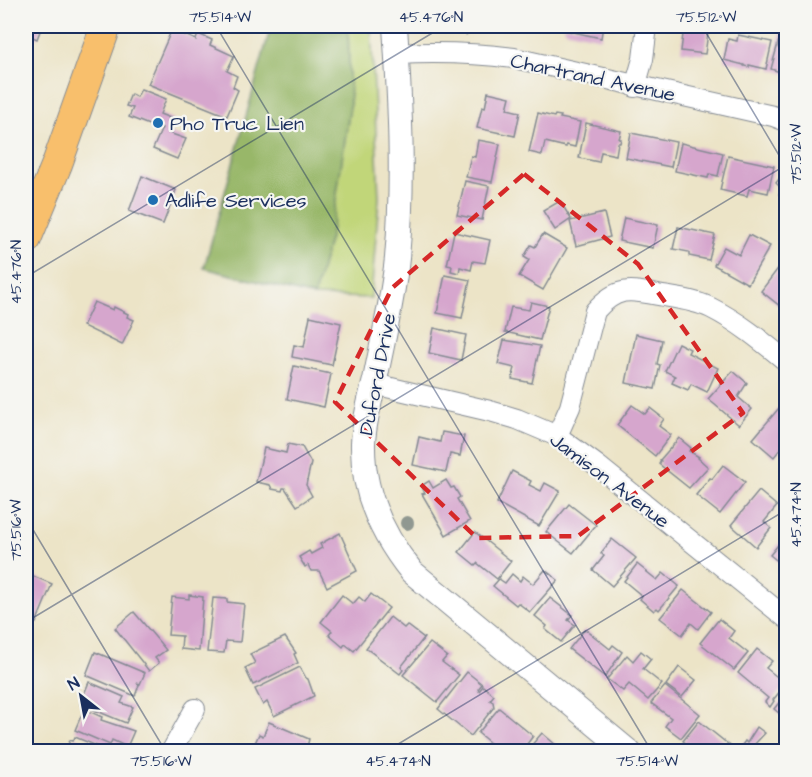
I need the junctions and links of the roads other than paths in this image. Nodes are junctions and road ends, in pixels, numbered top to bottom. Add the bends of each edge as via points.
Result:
1 (106, 26) edge
2 (395, 26) edge
3 (647, 26) edge
4 (396, 54) junction
5 (635, 87) junction
6 (786, 121) edge
7 (26, 239) edge
8 (786, 361) edge
9 (374, 384) junction
10 (557, 436) junction
11 (786, 618) edge
12 (195, 709) dead end
13 (625, 750) edge
14 (171, 752) edge

1 - 7 main road
2 - 4 street, Duford Drive
3 - 5 street
4 - 5 street, Chartrand Avenue via 466,53 514,58
4 - 9 street, Duford Drive via 400,221 392,299
5 - 6 street, Chartrand Avenue
8 - 10 street via 710,307 684,299 623,291 595,310 570,407
9 - 10 street, Jamison Avenue via 490,411
9 - 13 street, Duford Drive via 364,435 366,477 377,516 398,555 440,597
10 - 11 street, Jamison Avenue
12 - 14 street

